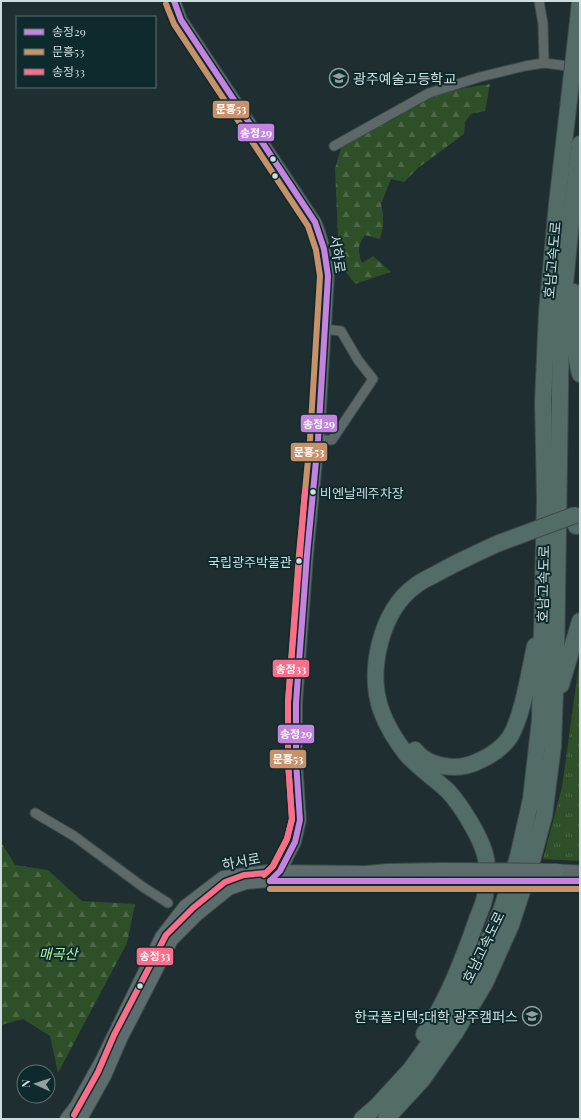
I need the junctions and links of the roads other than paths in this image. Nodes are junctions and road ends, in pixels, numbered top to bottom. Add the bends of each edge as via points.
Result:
1 (174, 1) edge
2 (539, 1) edge
3 (580, 1) edge
4 (544, 63) junction
5 (580, 68) edge
6 (580, 144) edge
7 (334, 146) dead end
8 (572, 211) junction
9 (324, 329) junction
10 (580, 374) edge
11 (318, 440) junction
12 (578, 520) edge
13 (500, 548) junction
14 (542, 612) junction
15 (580, 621) edge
16 (555, 708) junction
17 (35, 813) dead end
18 (280, 871) junction
19 (580, 871) edge
20 (443, 875) junction
21 (560, 876) junction
22 (270, 881) junction
23 (580, 881) edge
24 (168, 903) dead end
25 (66, 1119) edge
26 (81, 1119) edge
27 (357, 1119) edge
28 (362, 1119) edge
29 (386, 1119) edge

1 - 9 main road, 서하로 via 181,20 316,222 322,236 328,276
2 - 4 street via 543,24
3 - 14 highway, 호남고속도로, bridge via 547,312 543,402 545,499
4 - 5 street
4 - 7 street via 480,77 429,93
6 - 8 highway, 호남고속도로
8 - 10 highway via 577,246 573,309 575,357
8 - 16 highway, 호남고속도로 via 561,327
9 - 11 main road, 서하로
9 - 11 street via 341,331 372,379 332,440
11 - 18 main road, 서하로 via 296,703 296,762 300,820 295,842
12 - 13 highway, bridge
13 - 14 highway via 435,584 417,597 399,618 390,638 383,661 386,700 398,730 418,754 442,766 473,765 500,749 509,739 518,718
13 - 27 highway via 470,555 415,586 398,604 386,624 380,645 376,665 376,687 381,709 391,732 408,756 449,792 465,813 478,837 486,860 485,896 448,993 427,1030
14 - 28 highway, 호남고속도로 via 540,720 531,799 518,857 502,908 480,960 446,1020 411,1069
15 - 16 highway
16 - 29 highway, 호남고속도로 via 544,816 512,925 485,982 455,1033 422,1080
17 - 24 street via 74,836
18 - 20 main road, 하서로 via 387,870
18 - 22 main road, 서하로
18 - 25 main road, 하서로 via 223,877 185,906 161,937 100,1061 76,1106
19 - 21 street, 하서로
20 - 21 main road, 하서로, bridge
20 - 22 main road, 하서로
21 - 23 street, 하서로
22 - 26 main road, 하서로 via 246,883 229,890 198,914 172,940

